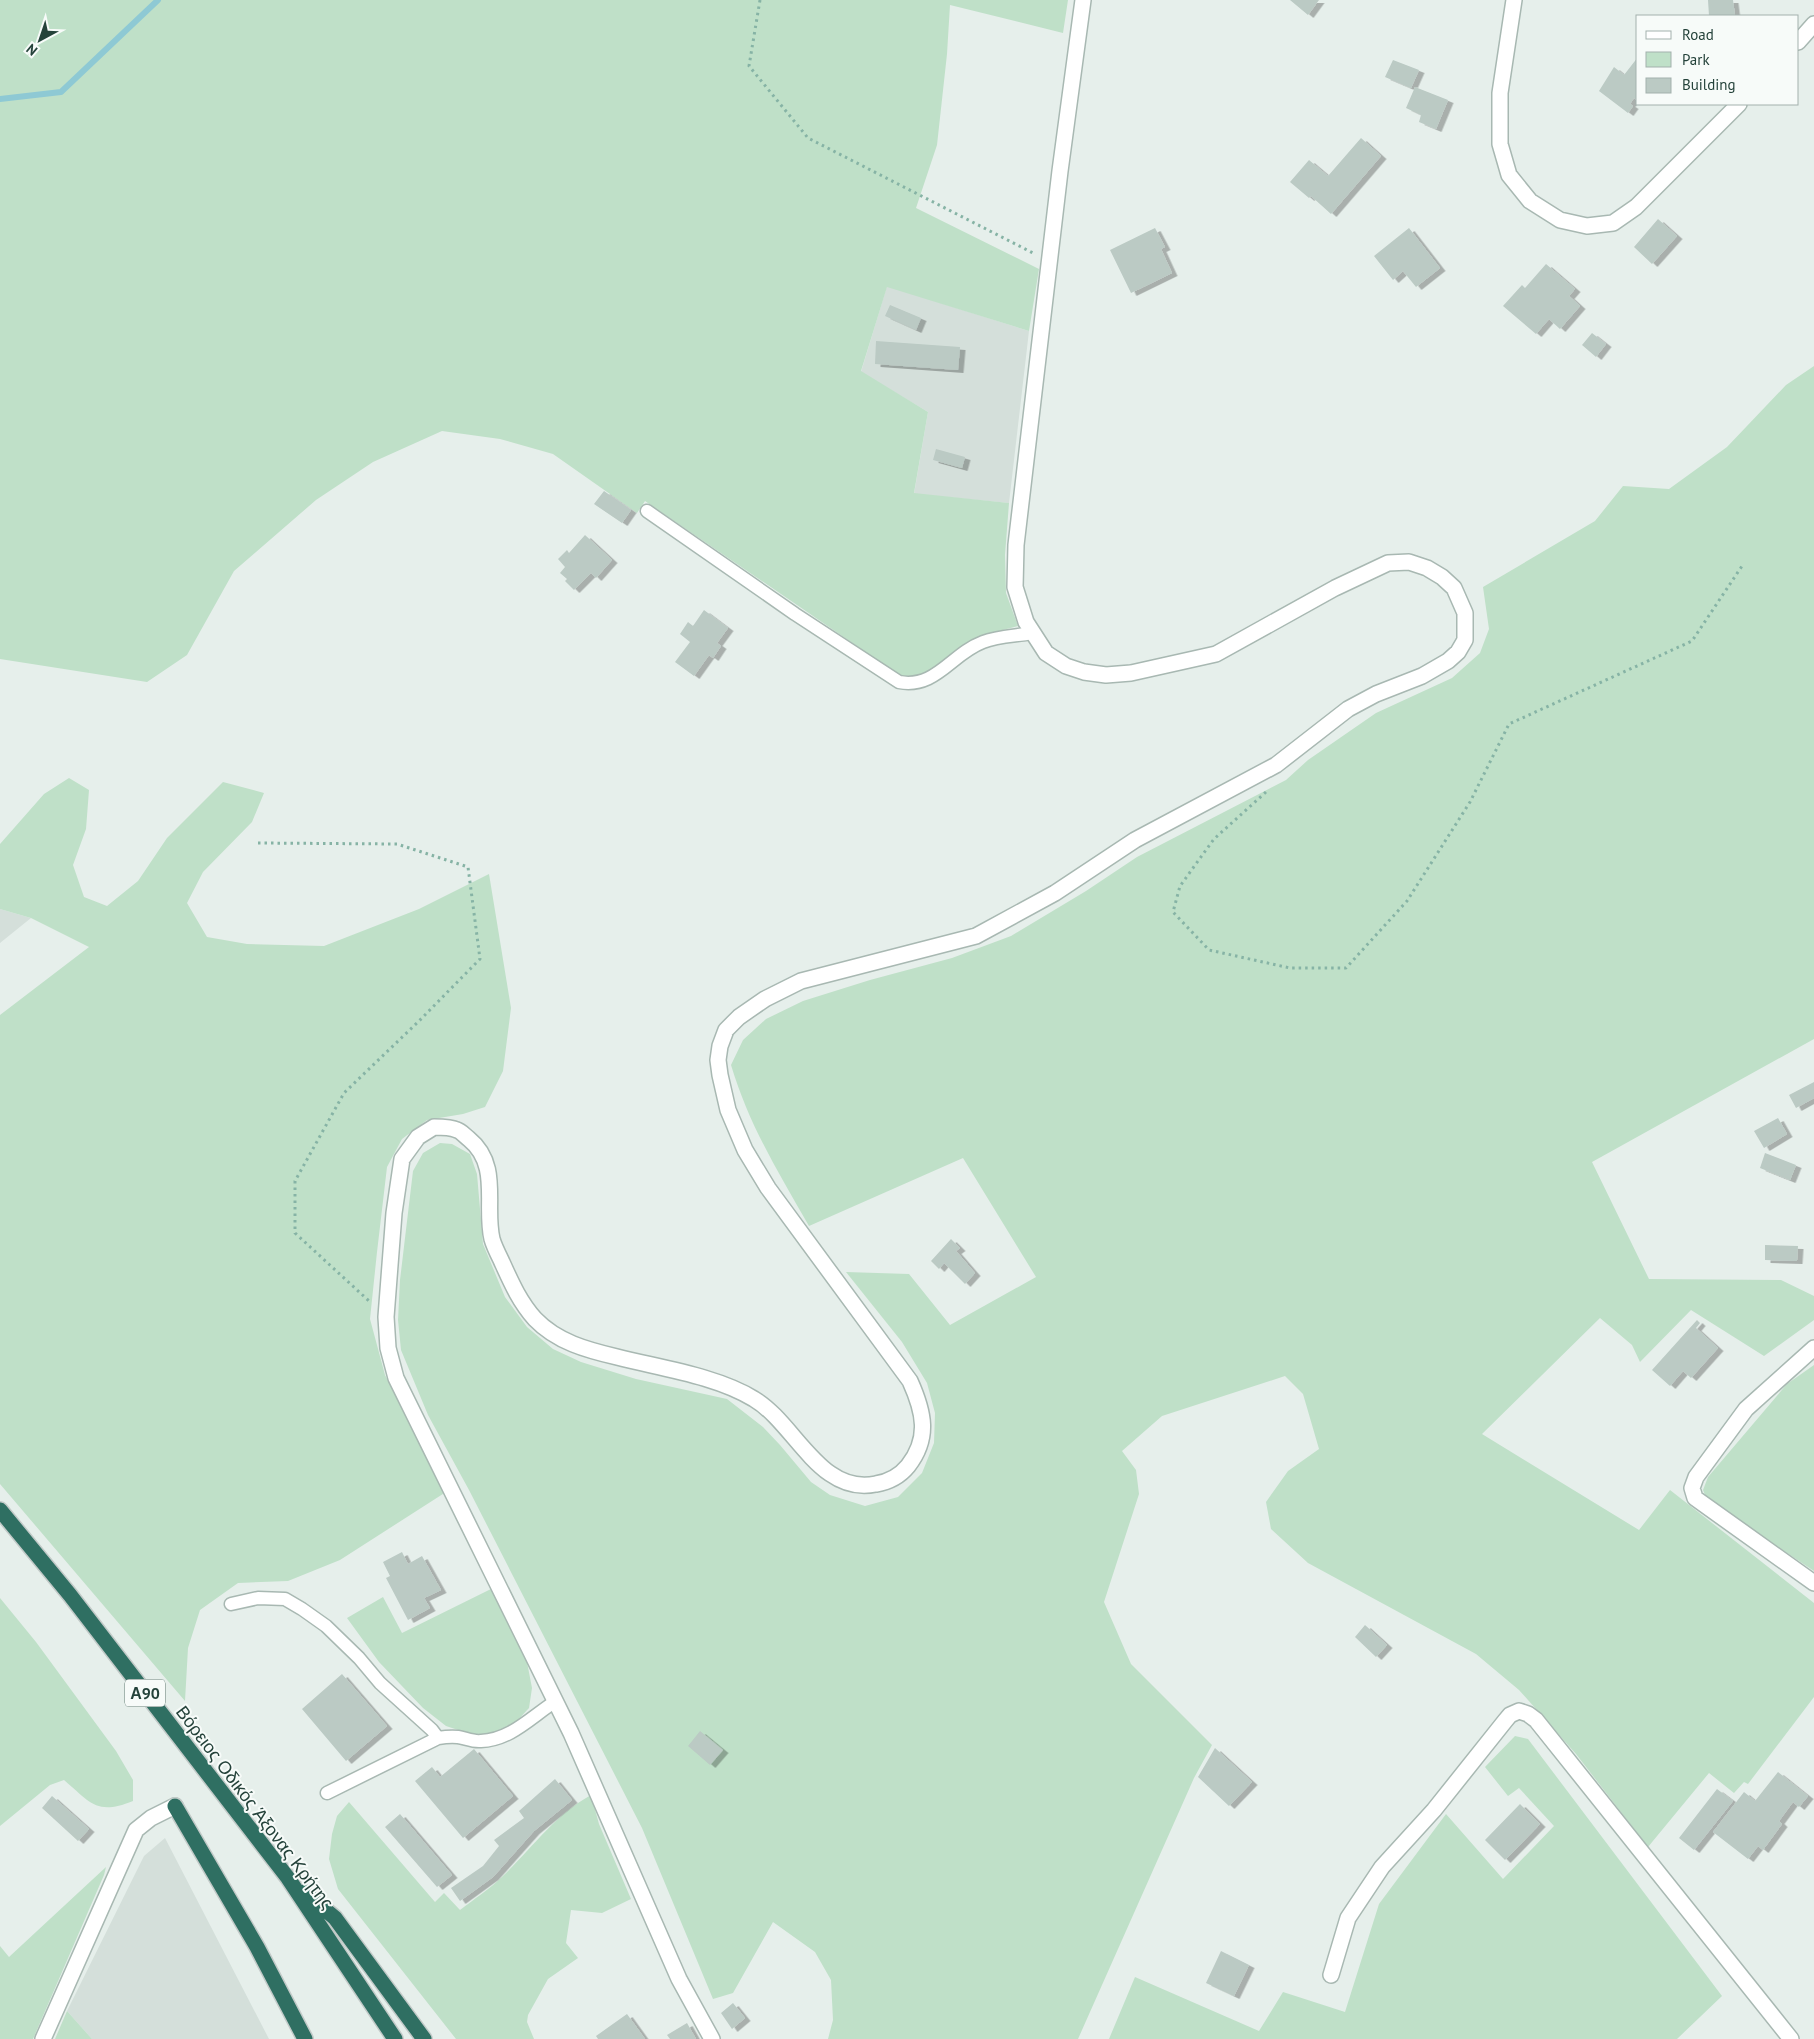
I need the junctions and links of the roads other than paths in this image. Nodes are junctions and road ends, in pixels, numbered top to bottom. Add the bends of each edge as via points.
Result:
1 (1083, 0) edge
2 (1514, 0) edge
3 (1814, 24) edge
4 (1799, 41) edge
5 (1738, 105) edge
6 (646, 512) dead end
7 (1032, 633) junction
8 (1814, 1348) edge
9 (0, 1510) edge
10 (1814, 1583) edge
11 (231, 1604) dead end
12 (556, 1701) junction
13 (438, 1738) junction
14 (326, 1794) dead end
15 (174, 1806) joint
16 (288, 1878) junction
17 (1331, 1975) dead end
18 (43, 2039) edge
19 (305, 2039) edge
20 (395, 2039) edge
21 (424, 2039) edge
22 (712, 2039) edge
23 (1791, 2039) edge

1 - 7 street via 1016,545 1015,587
2 - 5 street via 1500,93 1500,144 1509,175 1530,201 1560,220 1587,226 1613,223 1636,207
3 - 4 street
6 - 7 lane via 899,682 925,681 982,642
7 - 12 street via 1046,653 1066,666 1106,675 1131,673 1216,654 1388,562 1409,562 1442,577 1461,600 1466,628 1465,640 1448,661 1348,709 1276,765 1135,840 1055,893 976,936 801,981 765,999 726,1030 718,1060 720,1075 728,1110 745,1150 768,1188 910,1381 920,1402 923,1422 921,1444 907,1467 890,1482 862,1487 838,1480 816,1463 757,1400 738,1389 584,1349 559,1339 518,1298 492,1239 488,1170 475,1144 457,1130 434,1127 418,1137 402,1159 394,1213 386,1317 388,1348 396,1378
8 - 10 street via 1746,1408 1696,1477 1692,1488 1696,1498
9 - 16 highway, Βόρειος Οδικός Άξονας Κρήτης / Α90 via 70,1595
11 - 13 lane via 258,1598 285,1599 302,1609 326,1626
12 - 13 lane via 514,1732 496,1740 479,1742 458,1737
12 - 22 street via 679,1979
13 - 14 lane
15 - 18 street via 136,1830
15 - 19 highway via 258,1948
16 - 20 highway, Βόρειος Οδικός Άξονας Κρήτης / Α90
16 - 21 highway via 335,1918
17 - 23 street via 1348,1918 1382,1867 1434,1810 1505,1720 1519,1711 1536,1720

